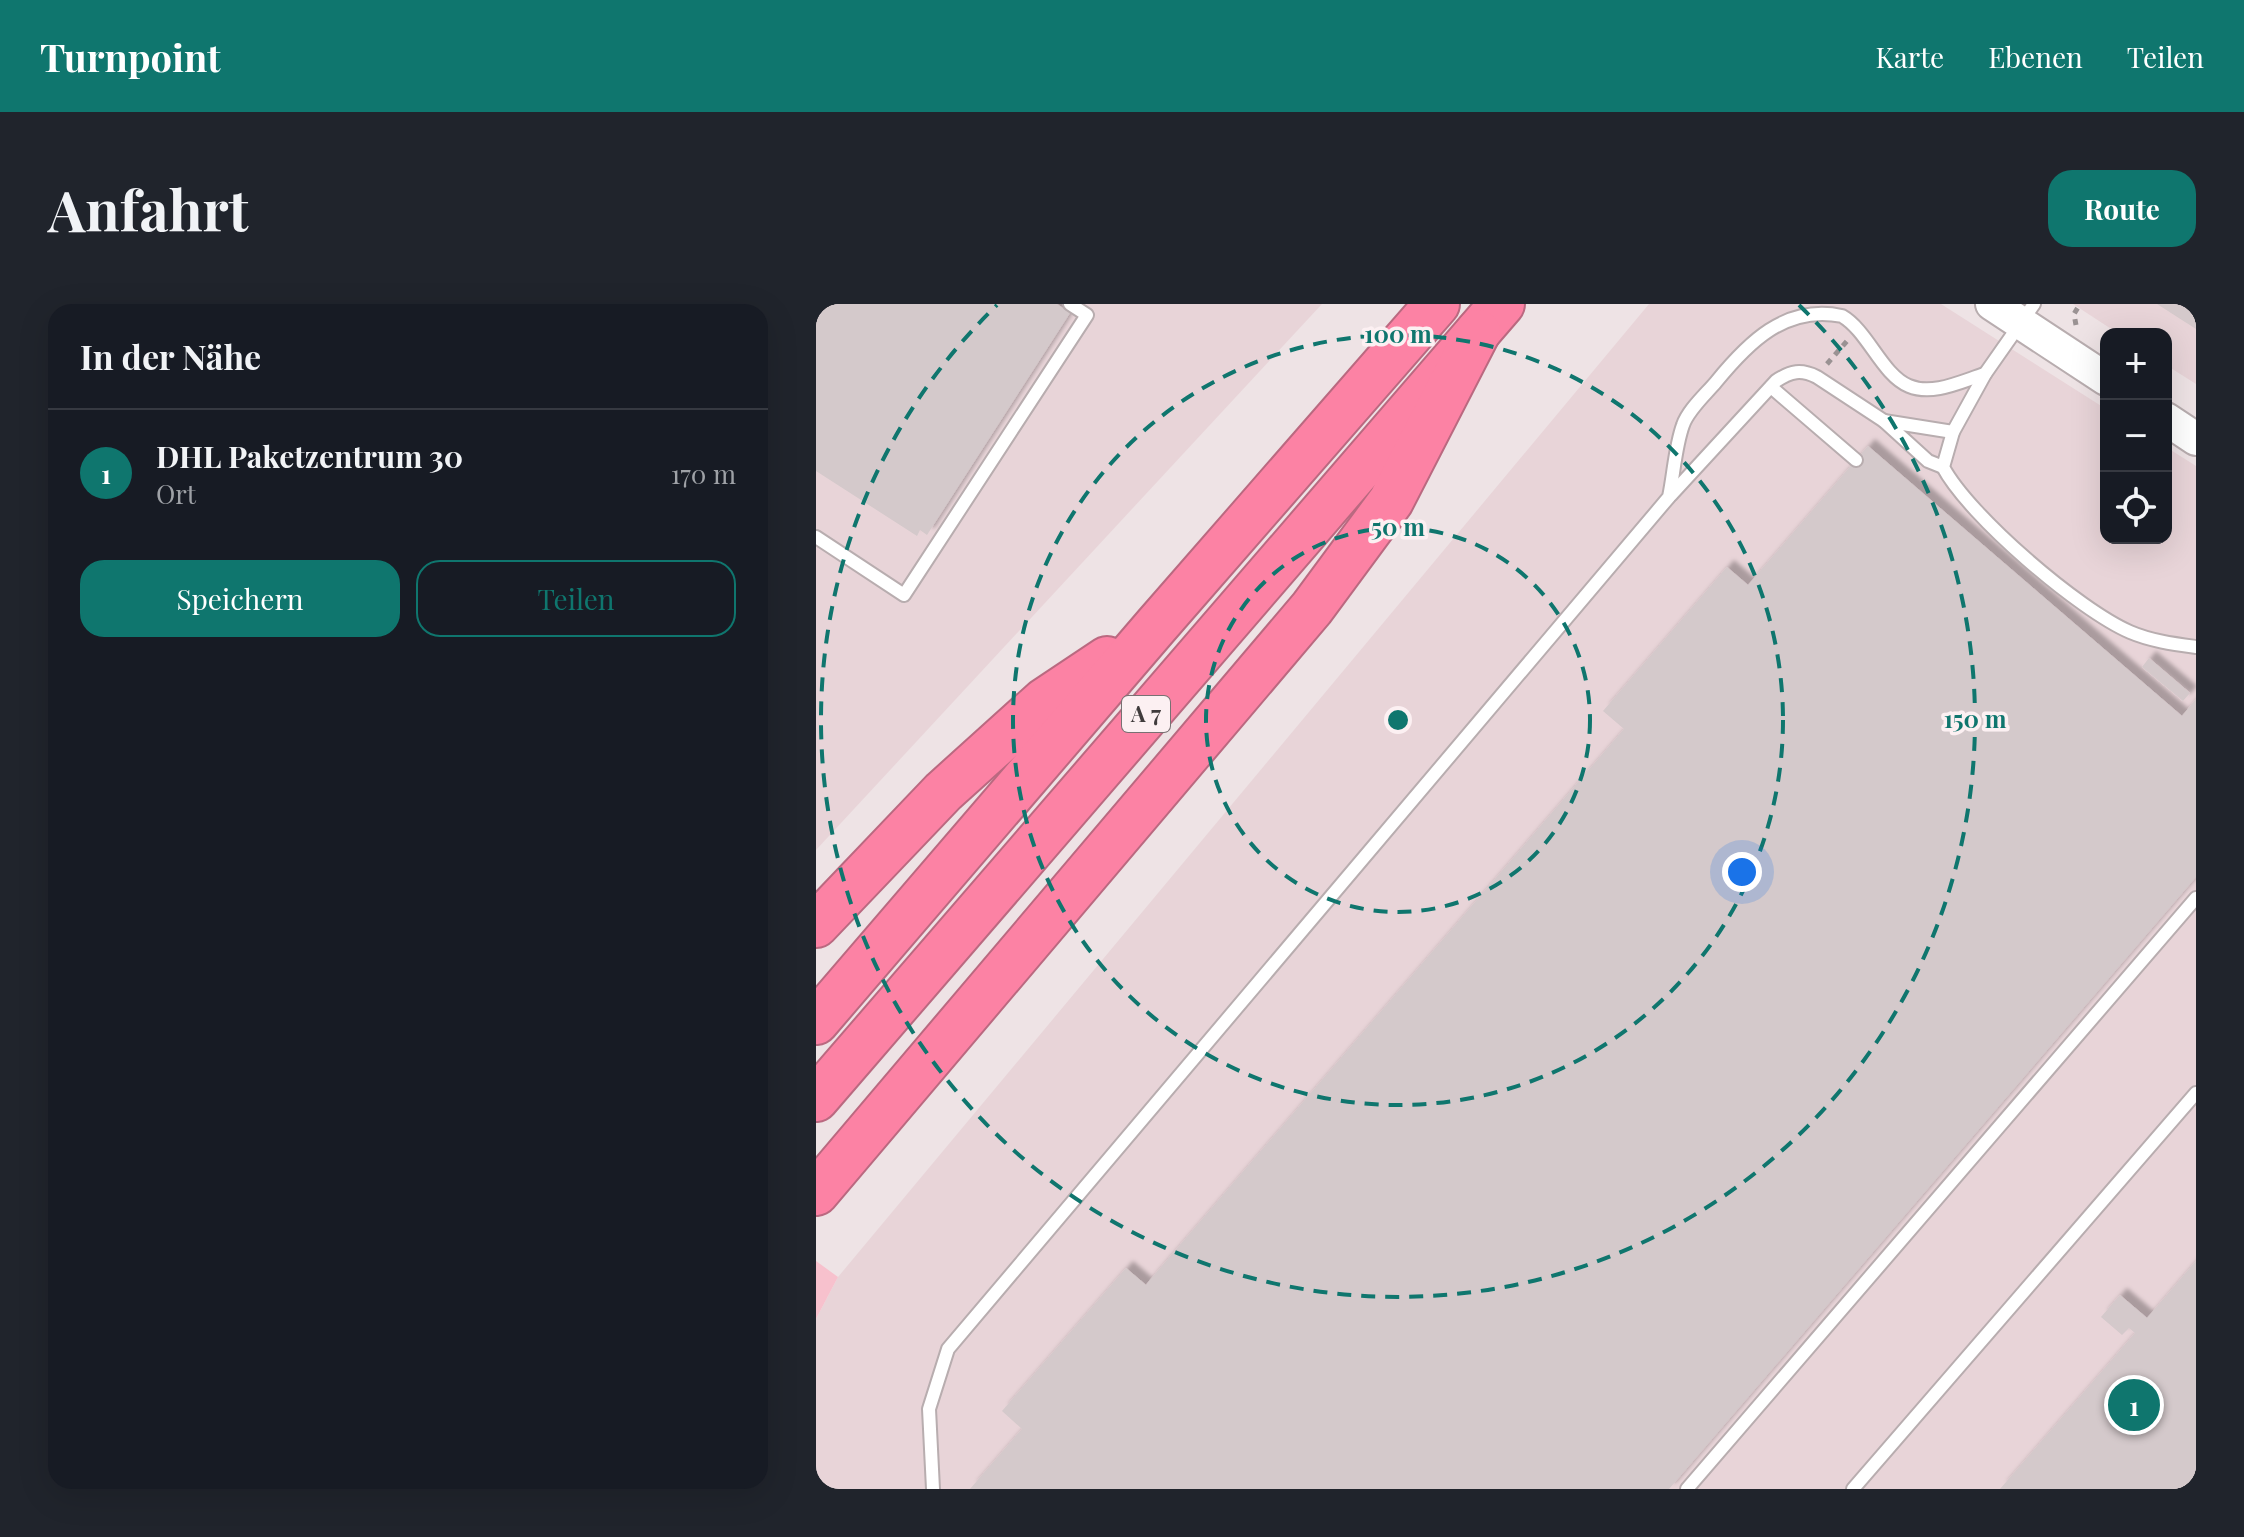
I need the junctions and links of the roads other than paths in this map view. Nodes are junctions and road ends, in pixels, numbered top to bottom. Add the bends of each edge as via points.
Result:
1 (1070, 304) edge
2 (1437, 304) edge
3 (1992, 304) edge
4 (2028, 313) edge
5 (1490, 318) edge
6 (1985, 374) junction
7 (2100, 374) edge
8 (1771, 387) junction
9 (1884, 421) junction
10 (2172, 423) edge
11 (1953, 432) junction
12 (2196, 439) edge
13 (1856, 460) dead end
14 (1943, 467) junction
15 (1669, 497) junction
16 (816, 537) edge
17 (1156, 626) junction
18 (2196, 647) edge
19 (2196, 898) edge
20 (816, 925) edge
21 (816, 1022) edge
22 (2196, 1093) edge
23 (816, 1099) edge
24 (864, 1135) junction
25 (816, 1193) edge
26 (816, 1214) edge
27 (933, 1489) edge
28 (1687, 1489) edge
29 (1853, 1489) edge

1 - 16 lane via 1087,315 904,595
2 - 17 highway, A 7
3 - 4 street
4 - 6 lane
4 - 7 street
5 - 23 highway, A 7
5 - 24 highway via 1391,501 1312,608
6 - 11 lane
6 - 15 lane via 1942,388 1911,388 1843,316 1809,306 1778,315 1761,328 1683,422
8 - 9 lane via 1788,373 1806,371
8 - 13 lane
8 - 15 lane
9 - 11 lane
9 - 14 lane via 1928,461
10 - 12 street
11 - 14 lane
14 - 18 lane via 1982,518 2077,599 2129,632
15 - 27 lane via 948,1349 929,1409
17 - 20 highway via 1044,701 943,792
17 - 21 highway, A 7
19 - 28 lane
22 - 29 lane
24 - 25 highway
24 - 26 highway via 844,1177

